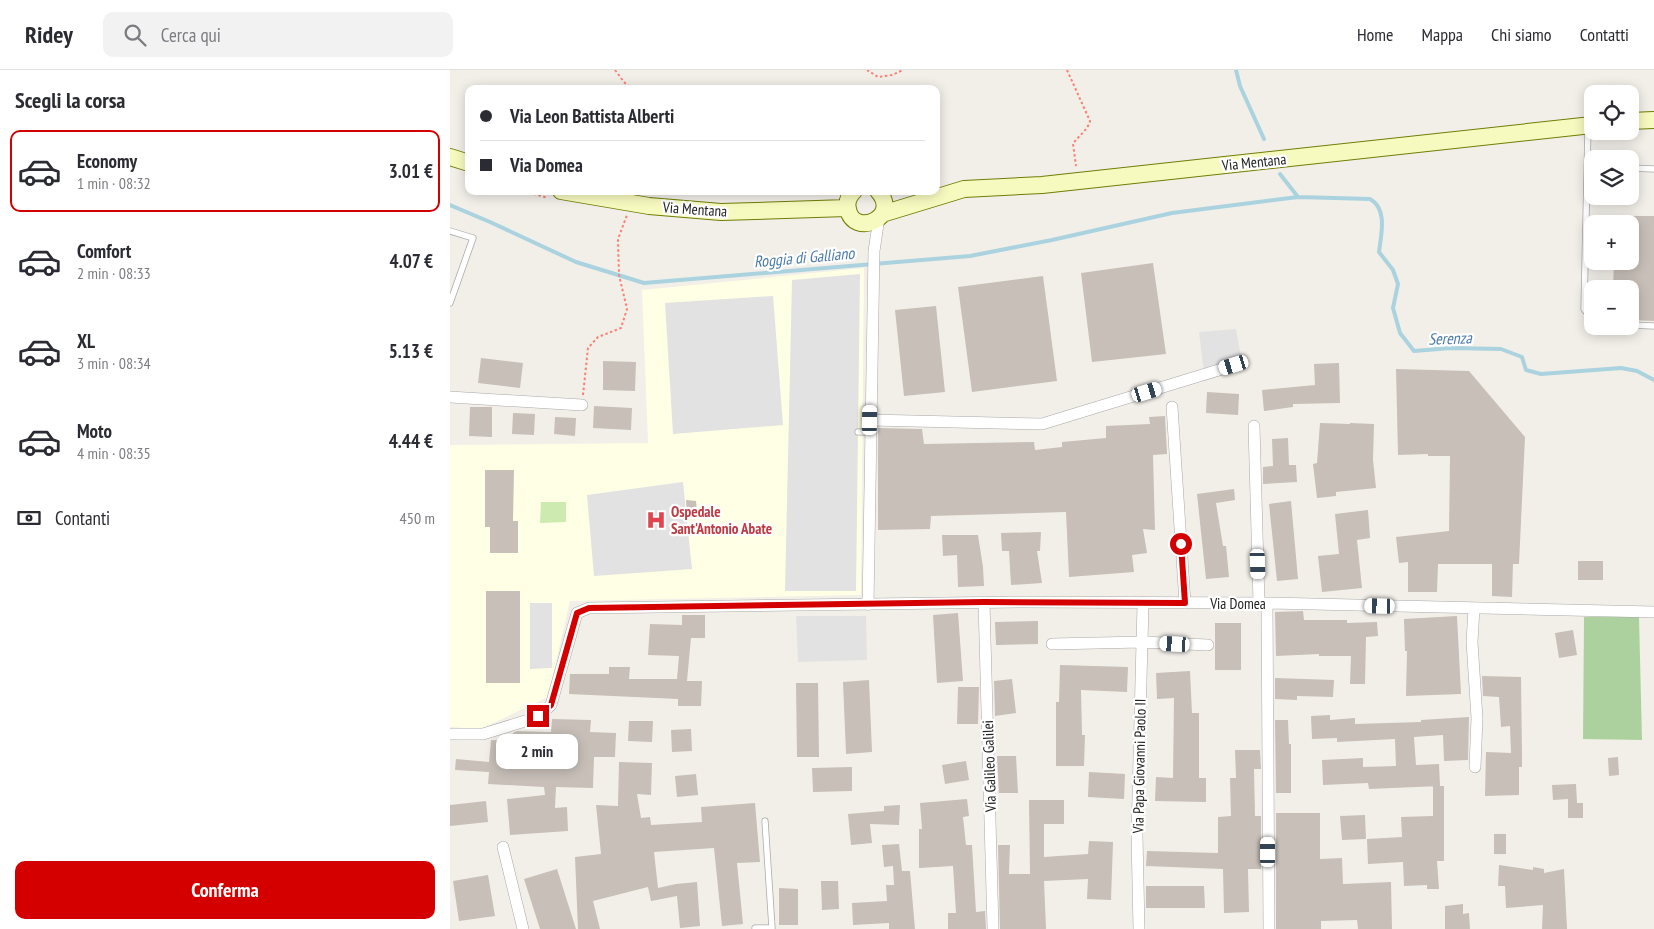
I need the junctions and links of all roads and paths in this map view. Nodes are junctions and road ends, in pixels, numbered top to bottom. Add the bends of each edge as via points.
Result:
1 (615, 70) edge
2 (867, 70) edge
3 (903, 70) edge
4 (1067, 70) edge
5 (627, 85) edge
6 (1654, 120) edge
7 (1639, 121) edge
8 (1584, 127) edge
9 (450, 157) edge
10 (465, 162) edge
11 (1639, 168) edge
12 (1654, 168) edge
13 (1081, 180) junction
14 (585, 195) edge
15 (851, 197) edge
16 (632, 203) junction
17 (1588, 205) edge
18 (877, 210) edge
19 (450, 231) edge
20 (1585, 280) edge
21 (450, 303) edge
22 (1639, 325) edge
23 (1654, 326) edge
24 (1234, 365) dead end
25 (450, 397) edge
26 (582, 405) joint
27 (1172, 407) dead end
28 (1254, 426) dead end
29 (866, 428) junction
30 (984, 602) junction
31 (1185, 603) junction
32 (1263, 603) junction
33 (1143, 604) junction
34 (868, 605) junction
35 (1474, 608) junction
36 (1654, 612) edge
37 (1142, 642) junction
38 (1052, 644) dead end
39 (1208, 645) dead end
40 (450, 734) edge
41 (1475, 767) dead end
42 (766, 821) dead end
43 (503, 847) dead end
44 (523, 929) edge
45 (755, 929) edge
46 (994, 929) edge
47 (1139, 929) edge
48 (1268, 929) edge

1 - 5 path
2 - 3 path via 878,77
4 - 13 path via 1090,121 1073,144
6 - 7 street
8 - 13 street, Via Mentana
9 - 10 street
11 - 12 lane
13 - 18 street, Via Mentana via 964,189
14 - 16 street, Via Mentana
15 - 16 street, Via Mentana via 801,209 721,212
15 - 18 street via 849,213 855,221
16 - 26 path via 618,239 619,276 627,309 621,328 598,337 588,348
17 - 20 lane
18 - 29 street
19 - 21 lane via 473,238
22 - 23 lane
24 - 29 street via 1042,424
25 - 26 street
27 - 31 street
28 - 32 street
29 - 34 street
30 - 33 street, Via Domea
30 - 34 street, Via Domea
30 - 46 street, Via Galileo Galilei
31 - 32 street, Via Domea
31 - 33 street, Via Domea
32 - 35 street, Via Domea
32 - 48 street
33 - 37 street, Via Papa Giovanni Paolo II
34 - 40 street, Via Domea via 589,608 577,613 551,705 538,716 483,734
35 - 36 street, Via Domea
35 - 41 street
37 - 38 street
37 - 39 street
37 - 47 street, Via Papa Giovanni Paolo II
42 - 45 lane via 772,928
43 - 44 street

